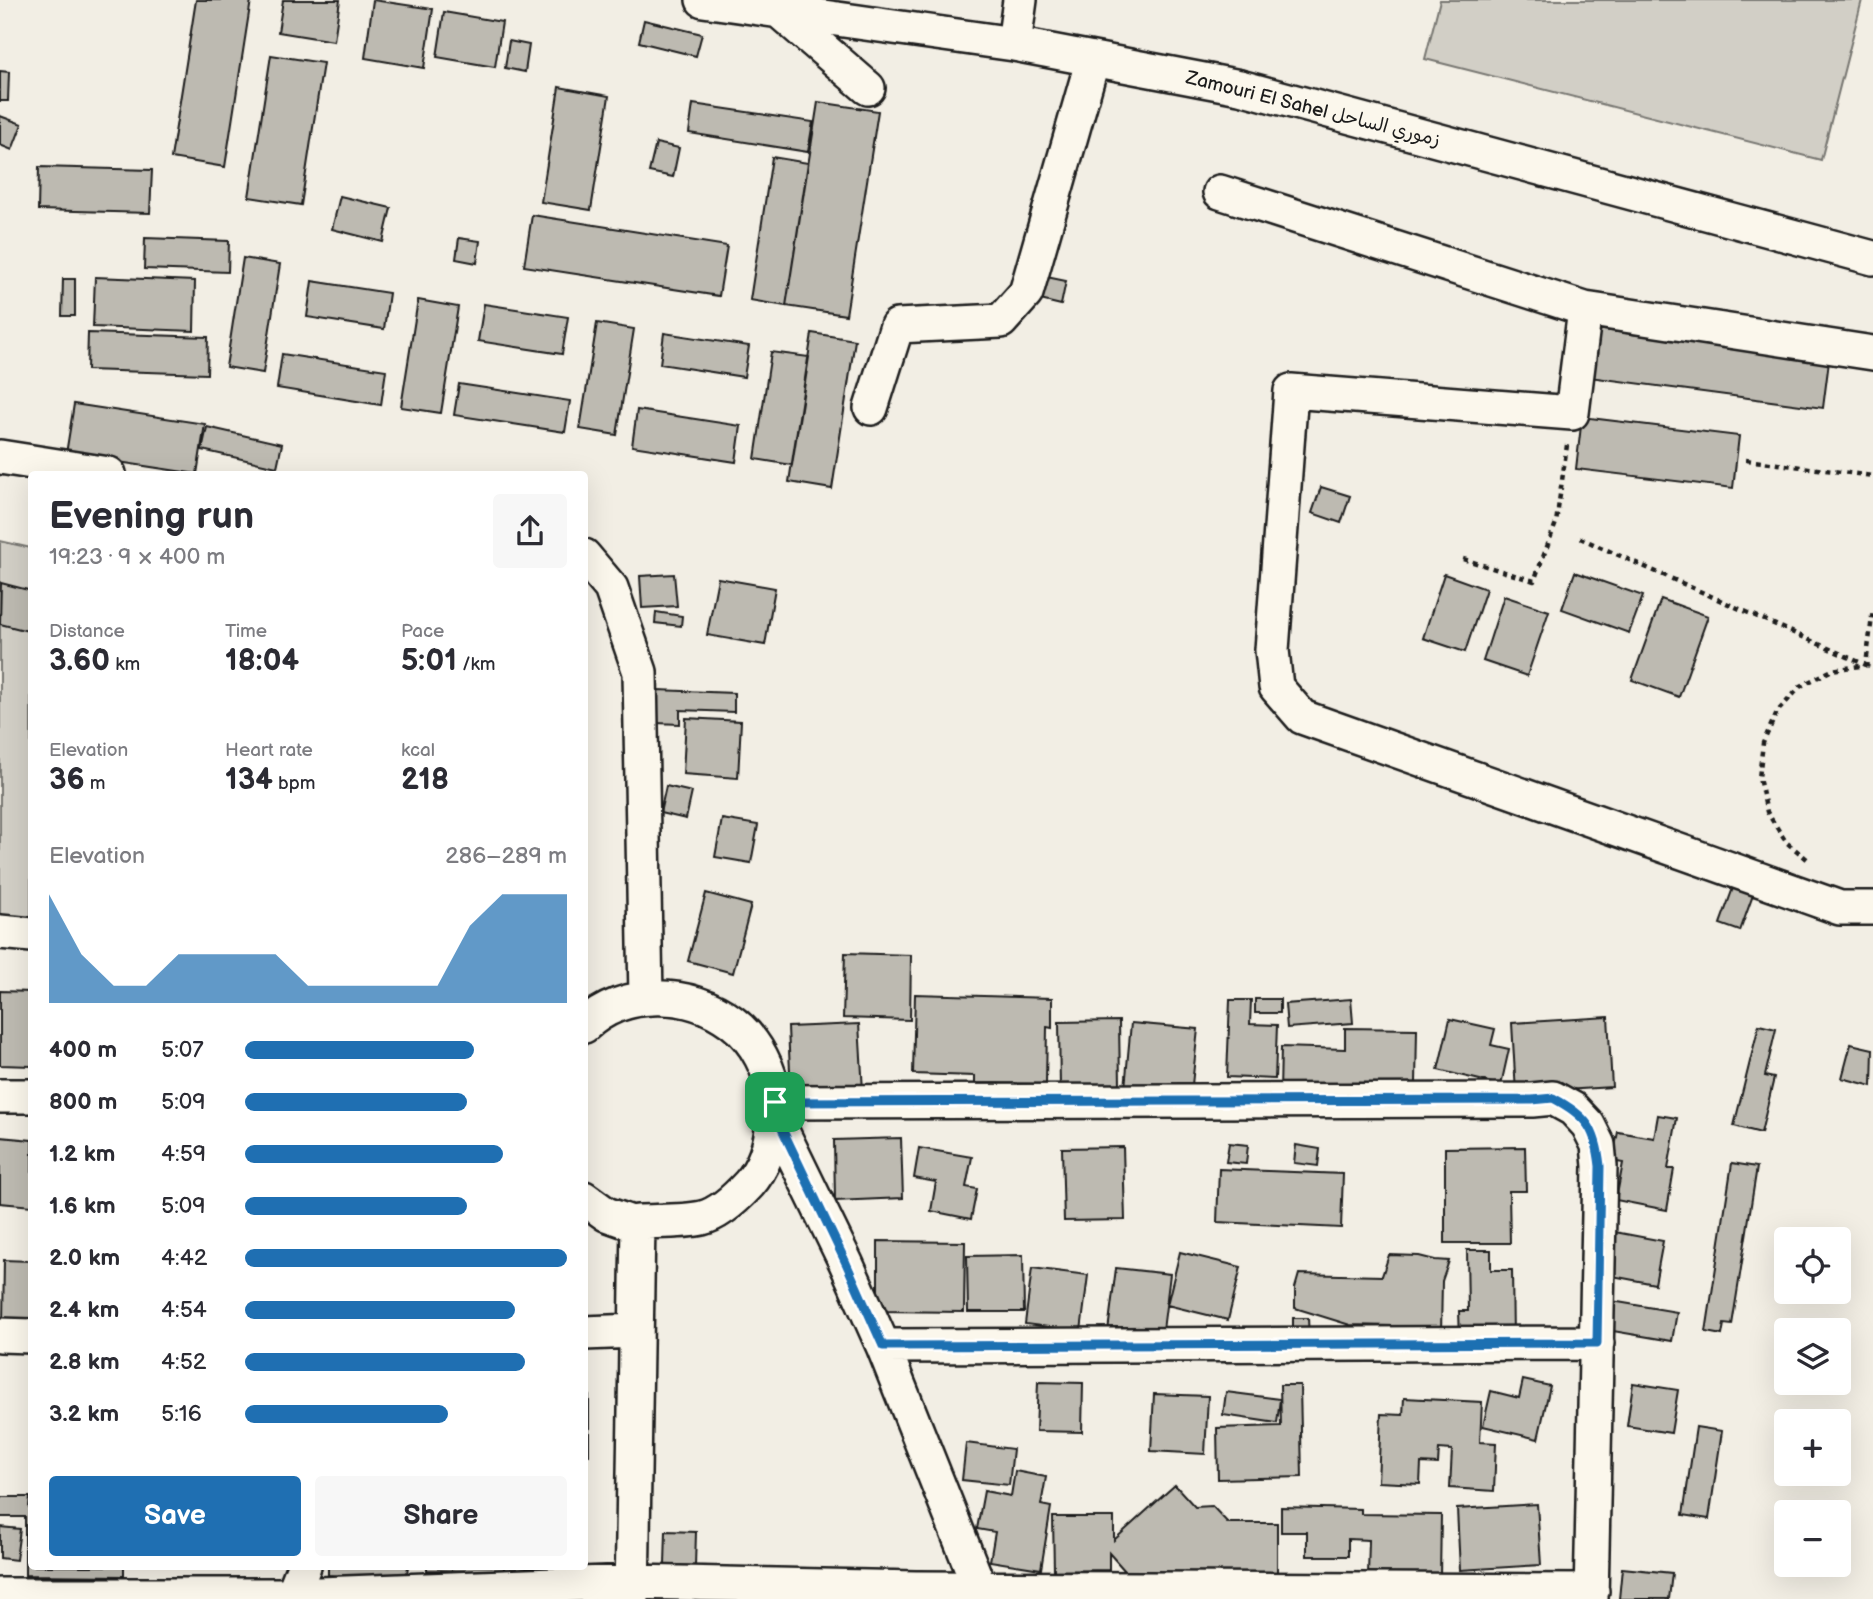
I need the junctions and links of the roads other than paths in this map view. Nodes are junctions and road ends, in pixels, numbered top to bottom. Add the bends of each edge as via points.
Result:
1 (703, 0) edge
2 (1020, 0) edge
3 (779, 11) junction
4 (1014, 44) junction
5 (1093, 59) junction
6 (868, 88) dead end
7 (1220, 192) dead end
8 (1873, 258) edge
9 (1585, 309) junction
10 (1873, 353) edge
11 (871, 408) dead end
12 (0, 457) edge
13 (89, 471) edge
14 (588, 561) edge
15 (1873, 908) edge
16 (0, 932) edge
17 (28, 935) edge
18 (646, 998) junction
19 (588, 1022) edge
20 (0, 1096) edge
21 (28, 1096) edge
22 (774, 1107) junction
23 (588, 1201) edge
24 (638, 1222) junction
25 (636, 1331) junction
26 (588, 1333) edge
27 (0, 1335) edge
28 (28, 1336) edge
29 (1597, 1343) junction
30 (883, 1346) junction
31 (296, 1587) edge
32 (633, 1590) edge
33 (916, 1593) edge
34 (982, 1594) edge
35 (0, 1595) edge
36 (1592, 1595) edge

1 - 3 street, Zamouri El Sahel زموري الساحل
2 - 4 street
3 - 4 street, Zamouri El Sahel زموري الساحل
3 - 6 street
4 - 5 street, Zamouri El Sahel زموري الساحل
5 - 8 street, Zamouri El Sahel زموري الساحل via 1240,87
5 - 11 street via 1026,293 1001,321 897,326
7 - 9 street
9 - 10 street
9 - 15 street via 1572,413 1291,391 1272,650 1276,687 1302,717 1840,908
12 - 13 street
14 - 18 street via 611,588 640,672
16 - 17 street
18 - 19 street via 618,1005
18 - 22 street via 677,998 707,1007 733,1023 754,1045 768,1072
20 - 21 street
22 - 24 street via 771,1145 756,1176 733,1201 704,1218
22 - 29 street via 1553,1098 1573,1108 1598,1145
22 - 30 street
23 - 24 street via 606,1214
24 - 25 street
25 - 26 street
25 - 32 street
27 - 28 street
29 - 30 street
29 - 36 street
30 - 34 street
31 - 32 street
31 - 35 street
32 - 33 street
33 - 34 street
34 - 36 street

